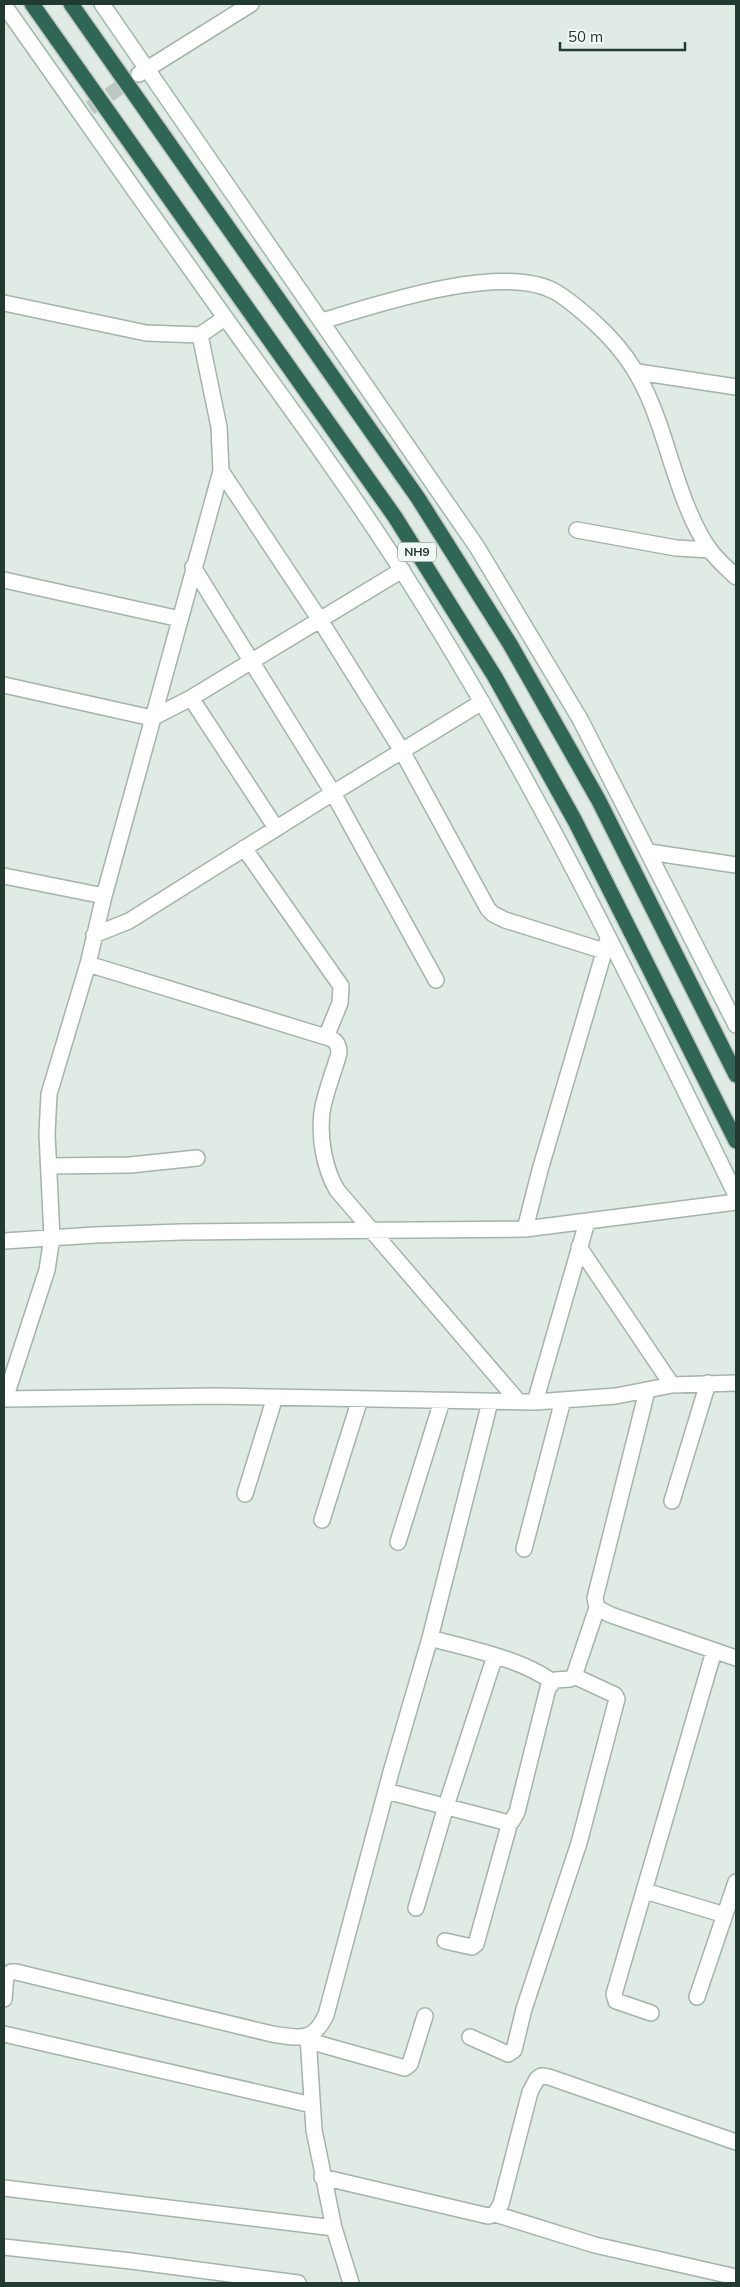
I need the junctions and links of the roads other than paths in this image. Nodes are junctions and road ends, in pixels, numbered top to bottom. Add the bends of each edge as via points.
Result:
1 (32, 4) edge
2 (71, 4) edge
3 (102, 4) edge
4 (251, 4) edge
5 (4, 5) edge
6 (143, 71) junction
7 (4, 303) edge
8 (225, 318) junction
9 (322, 321) junction
10 (200, 335) junction
11 (638, 372) junction
12 (736, 387) edge
13 (221, 471) junction
14 (577, 530) dead end
15 (710, 550) junction
16 (194, 567) junction
17 (402, 570) junction
18 (736, 577) edge
19 (4, 580) edge
20 (180, 619) junction
21 (320, 620) junction
22 (252, 661) junction
23 (4, 685) edge
24 (190, 698) junction
25 (482, 702) junction
26 (152, 718) junction
27 (402, 751) junction
28 (333, 793) junction
29 (276, 828) junction
30 (244, 848) junction
31 (649, 852) junction
32 (736, 865) edge
33 (4, 876) edge
34 (104, 896) junction
35 (94, 935) junction
36 (608, 935) junction
37 (604, 950) junction
38 (88, 964) junction
39 (436, 980) dead end
40 (736, 1025) edge
41 (326, 1036) junction
42 (736, 1075) edge
43 (736, 1141) edge
44 (197, 1158) dead end
45 (50, 1166) junction
46 (736, 1195) edge
47 (736, 1202) edge
48 (587, 1222) junction
49 (525, 1229) junction
50 (372, 1231) junction
51 (52, 1237) junction
52 (4, 1241) edge
53 (579, 1246) junction
54 (708, 1383) junction
55 (736, 1383) edge
56 (672, 1385) junction
57 (647, 1391) junction
58 (275, 1397) junction
59 (4, 1399) edge
60 (360, 1399) junction
61 (563, 1400) junction
62 (442, 1401) junction
63 (518, 1401) junction
64 (490, 1402) junction
65 (534, 1402) junction
66 (245, 1494) dead end
67 (672, 1502) dead end
68 (322, 1520) dead end
69 (398, 1542) dead end
70 (524, 1549) dead end
71 (597, 1608) junction
72 (430, 1638) junction
73 (714, 1651) junction
74 (495, 1656) junction
75 (736, 1658) edge
76 (574, 1676) junction
77 (552, 1682) junction
78 (386, 1790) junction
79 (446, 1806) junction
80 (510, 1822) junction
81 (736, 1882) edge
82 (645, 1892) junction
83 (416, 1908) dead end
84 (725, 1915) junction
85 (445, 1941) dead end
86 (697, 1997) dead end
87 (4, 1999) edge
88 (651, 2013) dead end
89 (426, 2016) dead end
90 (4, 2035) edge
91 (470, 2037) dead end
92 (308, 2039) junction
93 (312, 2106) junction
94 (736, 2142) edge
95 (322, 2177) junction
96 (4, 2188) edge
97 (495, 2214) junction
98 (334, 2228) junction
99 (4, 2247) edge
100 (736, 2277) edge
101 (298, 2283) edge
102 (351, 2283) edge

1 - 43 highway, NH9 via 395,517 495,676 575,820
2 - 42 highway, NH9 via 418,498 510,644 598,801
3 - 6 street
4 - 6 street
5 - 8 street via 86,111
6 - 9 street
7 - 10 street via 146,333
8 - 10 street
8 - 17 street
9 - 11 street via 407,296 474,282 524,282 553,291 584,314 615,341
9 - 31 street via 477,547 580,719
10 - 13 street via 219,426
11 - 12 street
11 - 15 street via 655,410 686,502
13 - 16 street
13 - 21 street
14 - 15 street via 676,548
15 - 18 street
16 - 20 street
16 - 22 street
17 - 21 street
17 - 25 street
19 - 20 street
20 - 26 street
21 - 22 street
21 - 27 street
22 - 24 street
22 - 28 street
23 - 26 street
24 - 26 street
24 - 29 street
25 - 27 street
25 - 36 street
26 - 34 street
27 - 28 street
27 - 37 street via 493,914
28 - 29 street
28 - 39 street
29 - 30 street
30 - 35 street via 129,921
30 - 41 street via 341,986 340,1002
31 - 32 street
31 - 40 street
33 - 34 street
34 - 35 street
35 - 38 street
36 - 37 street
36 - 46 street
37 - 49 street
38 - 41 street
38 - 45 street via 49,1094 47,1134
41 - 50 street via 339,1046 321,1120 327,1170 337,1190
44 - 45 street via 130,1165
45 - 51 street
47 - 48 street
48 - 49 street
48 - 53 street
49 - 50 street
50 - 51 street via 182,1232
50 - 63 street
51 - 52 street
51 - 59 street via 48,1270
53 - 56 street
53 - 65 street
54 - 55 street
54 - 56 street
54 - 67 street
56 - 57 street
57 - 61 street
57 - 71 street via 595,1598
58 - 59 street
58 - 60 street
58 - 66 street
60 - 62 street
60 - 68 street
61 - 65 street
61 - 70 street
62 - 64 street
62 - 69 street
63 - 64 street
63 - 65 street
64 - 72 street
71 - 73 street
71 - 76 street
72 - 74 street
72 - 78 street
73 - 75 street
73 - 82 street
74 - 77 street via 538,1672
74 - 79 street
76 - 77 street
76 - 91 street via 618,1699 579,1843 524,2009 514,2050 508,2054
77 - 80 street via 517,1812
78 - 79 street
78 - 92 street via 326,2015
79 - 80 street
79 - 83 street
80 - 85 street via 476,1944
81 - 84 street
82 - 84 street
82 - 88 street via 614,1994 616,2001
84 - 86 street
87 - 92 street via 6,1976 16,1972 272,2034
89 - 92 street via 410,2064 405,2068
90 - 93 street
92 - 93 street
93 - 95 street
94 - 97 street via 541,2076 530,2092 501,2204
95 - 97 street via 488,2216
95 - 98 street
96 - 98 street
97 - 100 street via 595,2245
98 - 102 street
99 - 101 street

